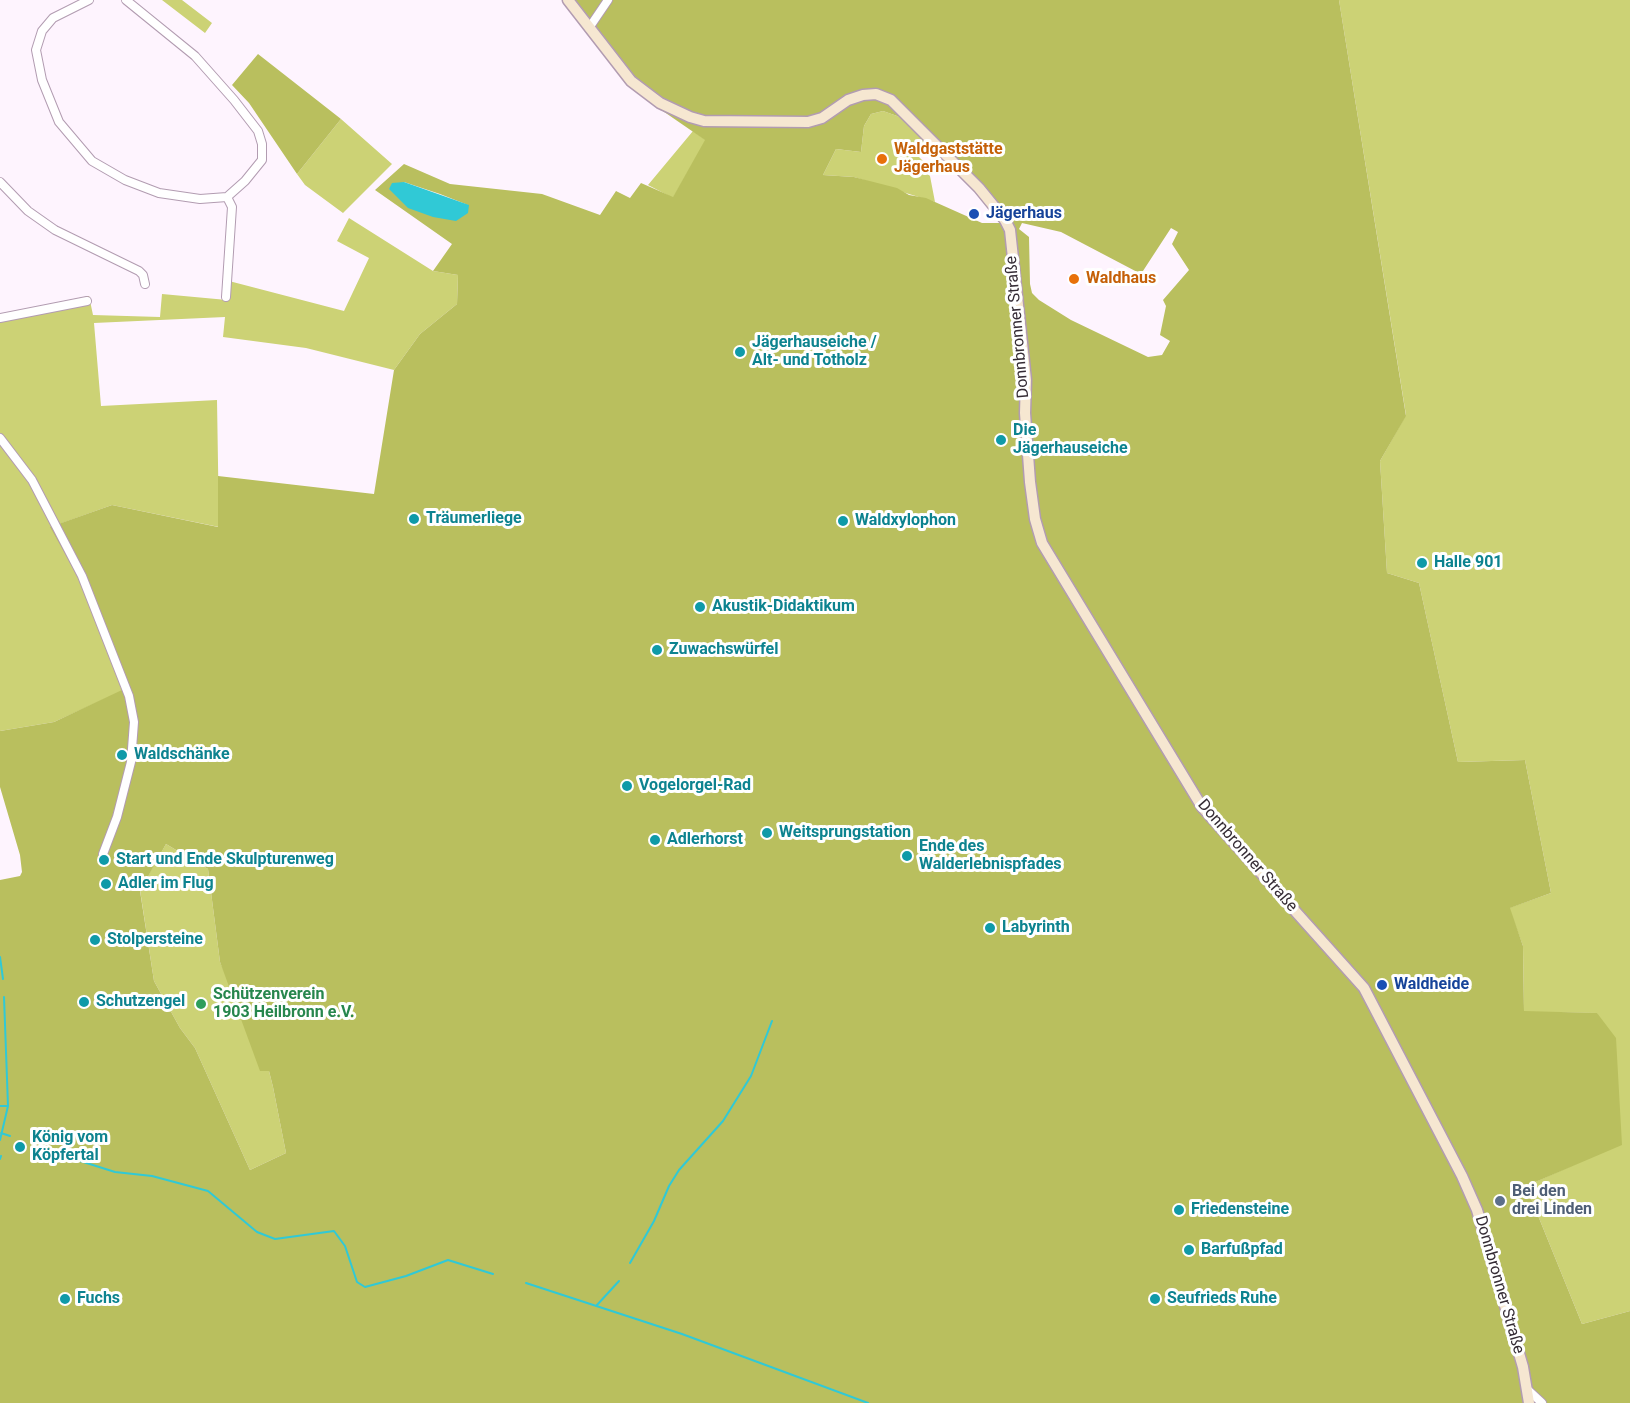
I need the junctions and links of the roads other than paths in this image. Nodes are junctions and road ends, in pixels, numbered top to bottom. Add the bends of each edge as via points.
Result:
1 (89, 0) edge
2 (126, 0) edge
3 (568, 0) edge
4 (608, 0) edge
5 (588, 28) junction
6 (0, 182) edge
7 (227, 197) junction
8 (145, 284) dead end
9 (226, 297) dead end
10 (87, 301) dead end
11 (0, 318) edge
12 (0, 438) edge
13 (103, 854) dead end
14 (1528, 1390) junction
15 (1529, 1403) edge
16 (1542, 1403) edge

1 - 7 street via 53,18 42,31 36,50 42,80 59,122 92,161 134,184 159,193 200,199
2 - 7 street via 195,56 258,131 262,159
3 - 5 street
4 - 5 street
5 - 14 street, Donnbronner Straße via 619,68 646,93 676,112 704,121 808,122 863,95 876,94 891,100 979,188 1007,224 1026,380 1030,482 1042,543 1202,807 1364,988 1477,1210
6 - 8 street via 28,211 55,230 139,271
7 - 9 street via 232,207
10 - 11 street
12 - 13 street via 32,480 82,576 129,696 134,722 131,762
14 - 15 street, Donnbronner Straße
14 - 16 street

